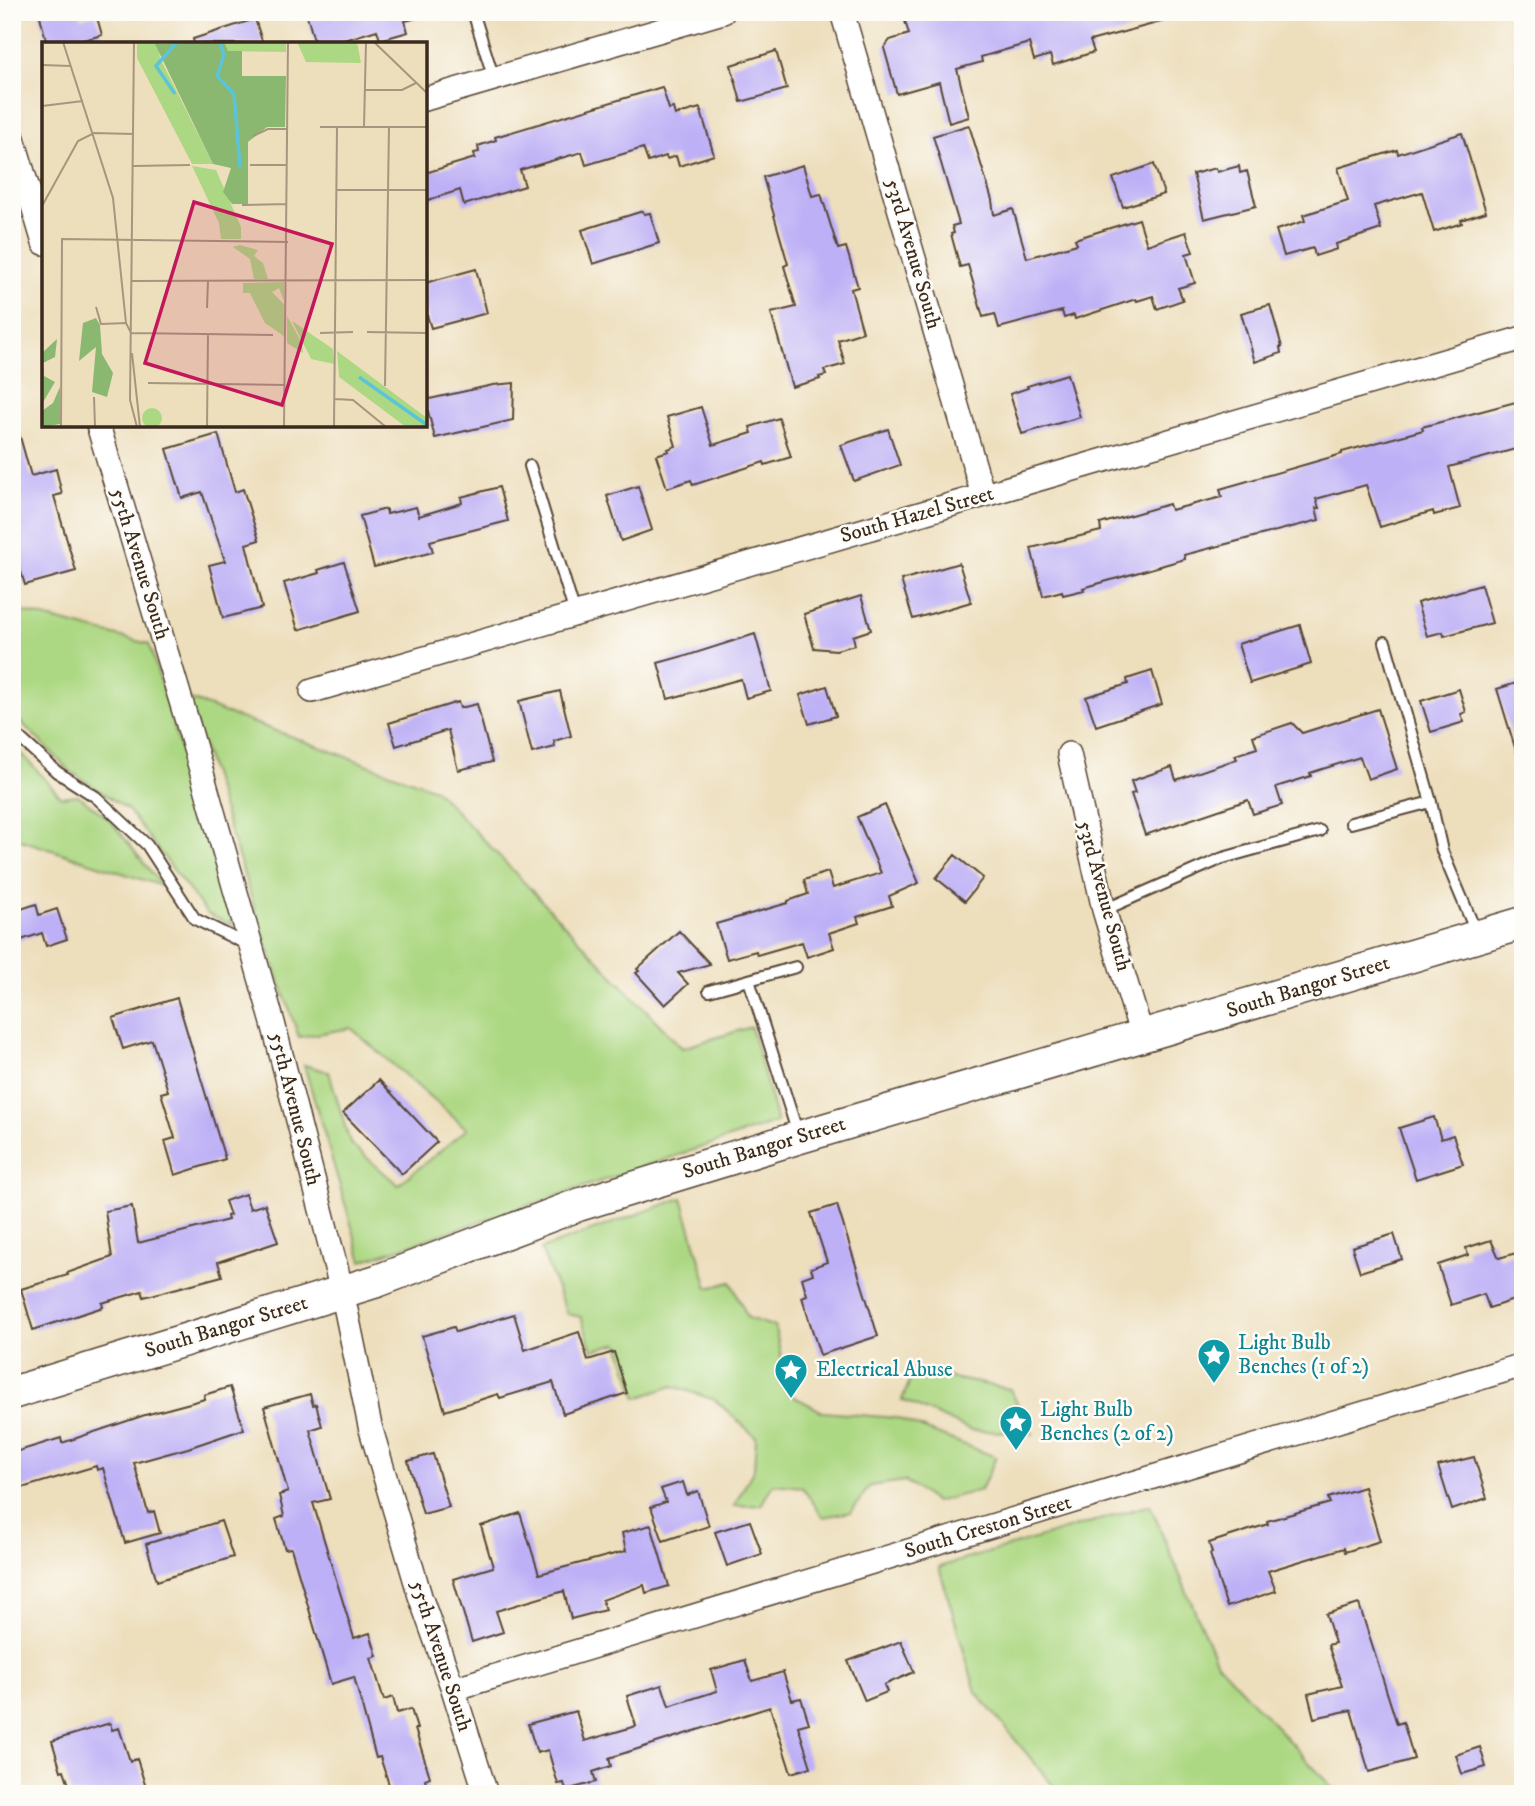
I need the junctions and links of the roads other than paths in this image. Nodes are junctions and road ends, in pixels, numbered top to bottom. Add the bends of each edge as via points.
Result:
1 (473, 12) edge
2 (723, 12) edge
3 (842, 12) edge
4 (494, 79) junction
5 (427, 98) edge
6 (12, 135) edge
7 (39, 212) edge
8 (42, 231) edge
9 (1523, 338) edge
10 (99, 427) edge
11 (530, 466) dead end
12 (983, 495) junction
13 (575, 614) junction
14 (1385, 642) dead end
15 (312, 691) dead end
16 (12, 731) edge
17 (1069, 754) dead end
18 (1431, 802) junction
19 (1351, 823) dead end
20 (1320, 831) dead end
21 (1104, 910) junction
22 (1523, 923) edge
23 (1478, 937) junction
24 (252, 947) junction
25 (796, 967) dead end
26 (750, 980) junction
27 (709, 991) dead end
28 (1142, 1037) junction
29 (800, 1137) junction
30 (342, 1291) junction
31 (1523, 1365) edge
32 (12, 1393) edge
33 (453, 1689) junction
34 (486, 1794) edge

1 - 4 lane
2 - 4 street
3 - 12 street, 53rd Avenue South
4 - 5 street
6 - 7 street
7 - 8 street
9 - 12 street, South Hazel Street
10 - 24 street, 55th Avenue South
11 - 13 lane
12 - 13 street, South Hazel Street
13 - 15 street, South Hazel Street
14 - 18 lane
16 - 24 lane via 58,772 96,797 147,845 195,919
17 - 21 street, 53rd Avenue South
18 - 19 lane
18 - 23 lane via 1442,851
20 - 21 lane via 1223,858
21 - 28 street, 53rd Avenue South
22 - 23 street, South Bangor Street
23 - 28 street, South Bangor Street
24 - 30 street, 55th Avenue South
25 - 26 lane
26 - 27 lane
26 - 29 lane
28 - 29 street, South Bangor Street
29 - 30 street, South Bangor Street via 578,1205
30 - 32 street, South Bangor Street
30 - 33 street, 55th Avenue South via 370,1426 420,1597
31 - 33 street, South Creston Street
33 - 34 street, 55th Avenue South

